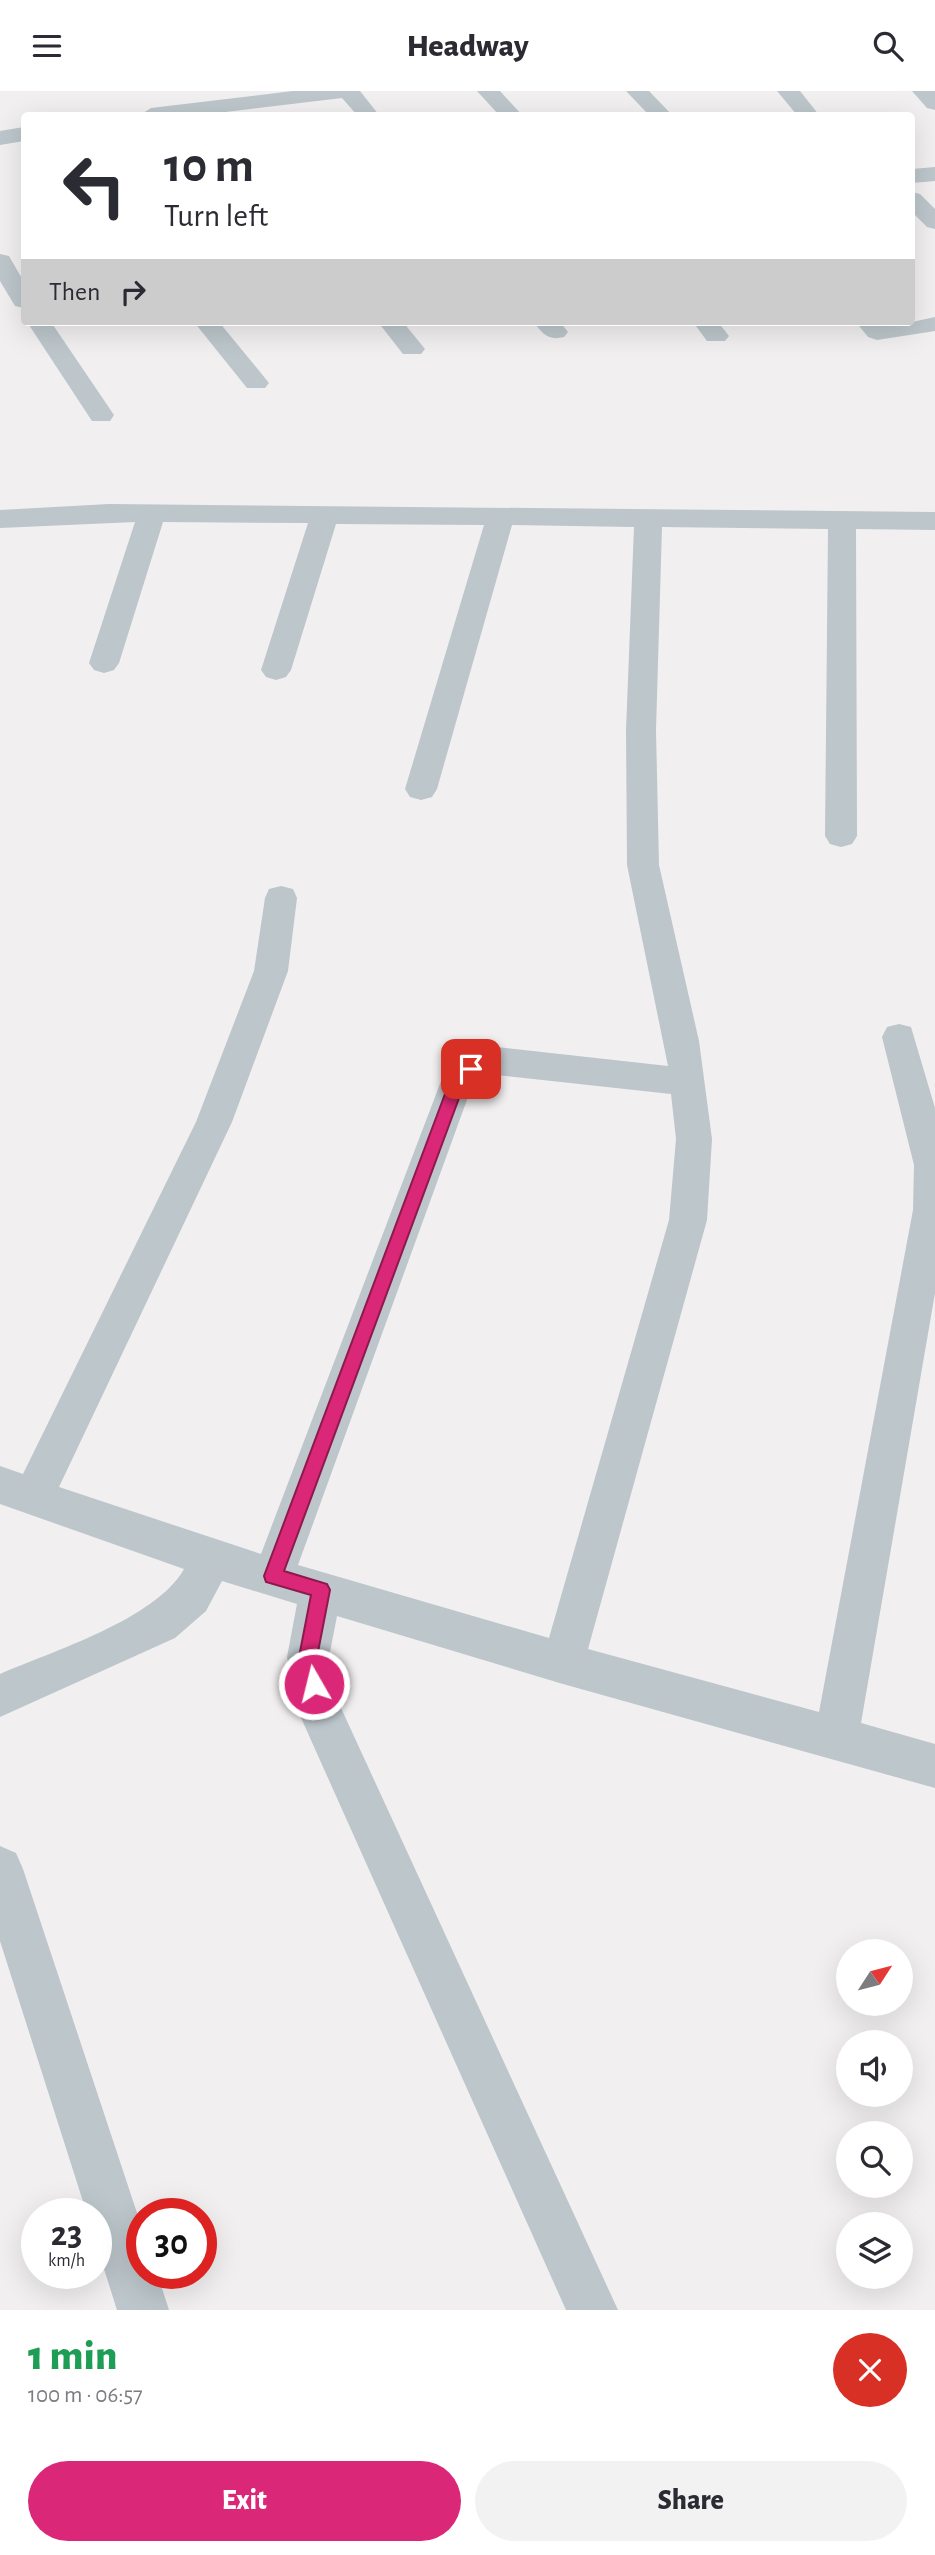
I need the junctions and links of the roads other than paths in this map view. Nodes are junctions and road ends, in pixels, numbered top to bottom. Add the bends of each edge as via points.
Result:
1 (347, 91) edge
2 (488, 91) edge
3 (637, 91) edge
4 (788, 91) edge
5 (923, 91) edge
6 (250, 96) edge
7 (935, 103) edge
8 (213, 111) edge
9 (365, 112) edge
10 (508, 112) edge
11 (658, 112) edge
12 (806, 112) edge
13 (21, 134) edge
14 (0, 138) edge
15 (935, 174) edge
16 (915, 176) edge
17 (915, 202) edge
18 (935, 222) edge
19 (0, 261) edge
20 (16, 293) edge
21 (935, 324) edge
22 (41, 326) edge
23 (209, 326) edge
24 (393, 326) edge
25 (872, 326) edge
26 (412, 349) dead end
27 (256, 383) dead end
28 (102, 415) dead end
29 (152, 513) junction
30 (325, 514) junction
31 (501, 516) junction
32 (648, 517) junction
33 (0, 519) edge
34 (842, 519) junction
35 (935, 520) edge
36 (104, 663) dead end
37 (276, 670) dead end
38 (421, 789) dead end
39 (841, 837) dead end
40 (281, 898) dead end
41 (899, 1037) dead end
42 (687, 1082) junction
43 (17, 1490) edge
44 (212, 1559) junction
45 (273, 1576) junction
46 (321, 1590) junction
47 (563, 1663) junction
48 (0, 1696) edge
49 (836, 1738) junction
50 (935, 1766) edge
51 (0, 1869) edge
52 (143, 2310) edge
53 (592, 2310) edge

1 - 6 street
1 - 9 street
2 - 10 street
3 - 11 street
4 - 12 street
5 - 7 street
6 - 8 street
13 - 14 street
15 - 16 street
17 - 18 street
19 - 20 street
21 - 25 street via 877,332
22 - 28 street
23 - 27 street
24 - 26 street
29 - 30 street
29 - 33 street
29 - 36 street
30 - 31 street
30 - 37 street
31 - 32 street
31 - 38 street
32 - 34 street
32 - 42 street via 641,730 643,865
34 - 35 street
34 - 39 street
40 - 43 street via 271,971 214,1122
41 - 49 street via 932,1165 931,1210
42 - 45 street via 497,1061 458,1078
42 - 47 street via 694,1139 688,1220
43 - 44 street
44 - 45 street
44 - 48 street via 191,1597 160,1624
45 - 46 street
46 - 47 street
46 - 53 street via 308,1657 320,1711
47 - 49 street
49 - 50 street
51 - 52 street

